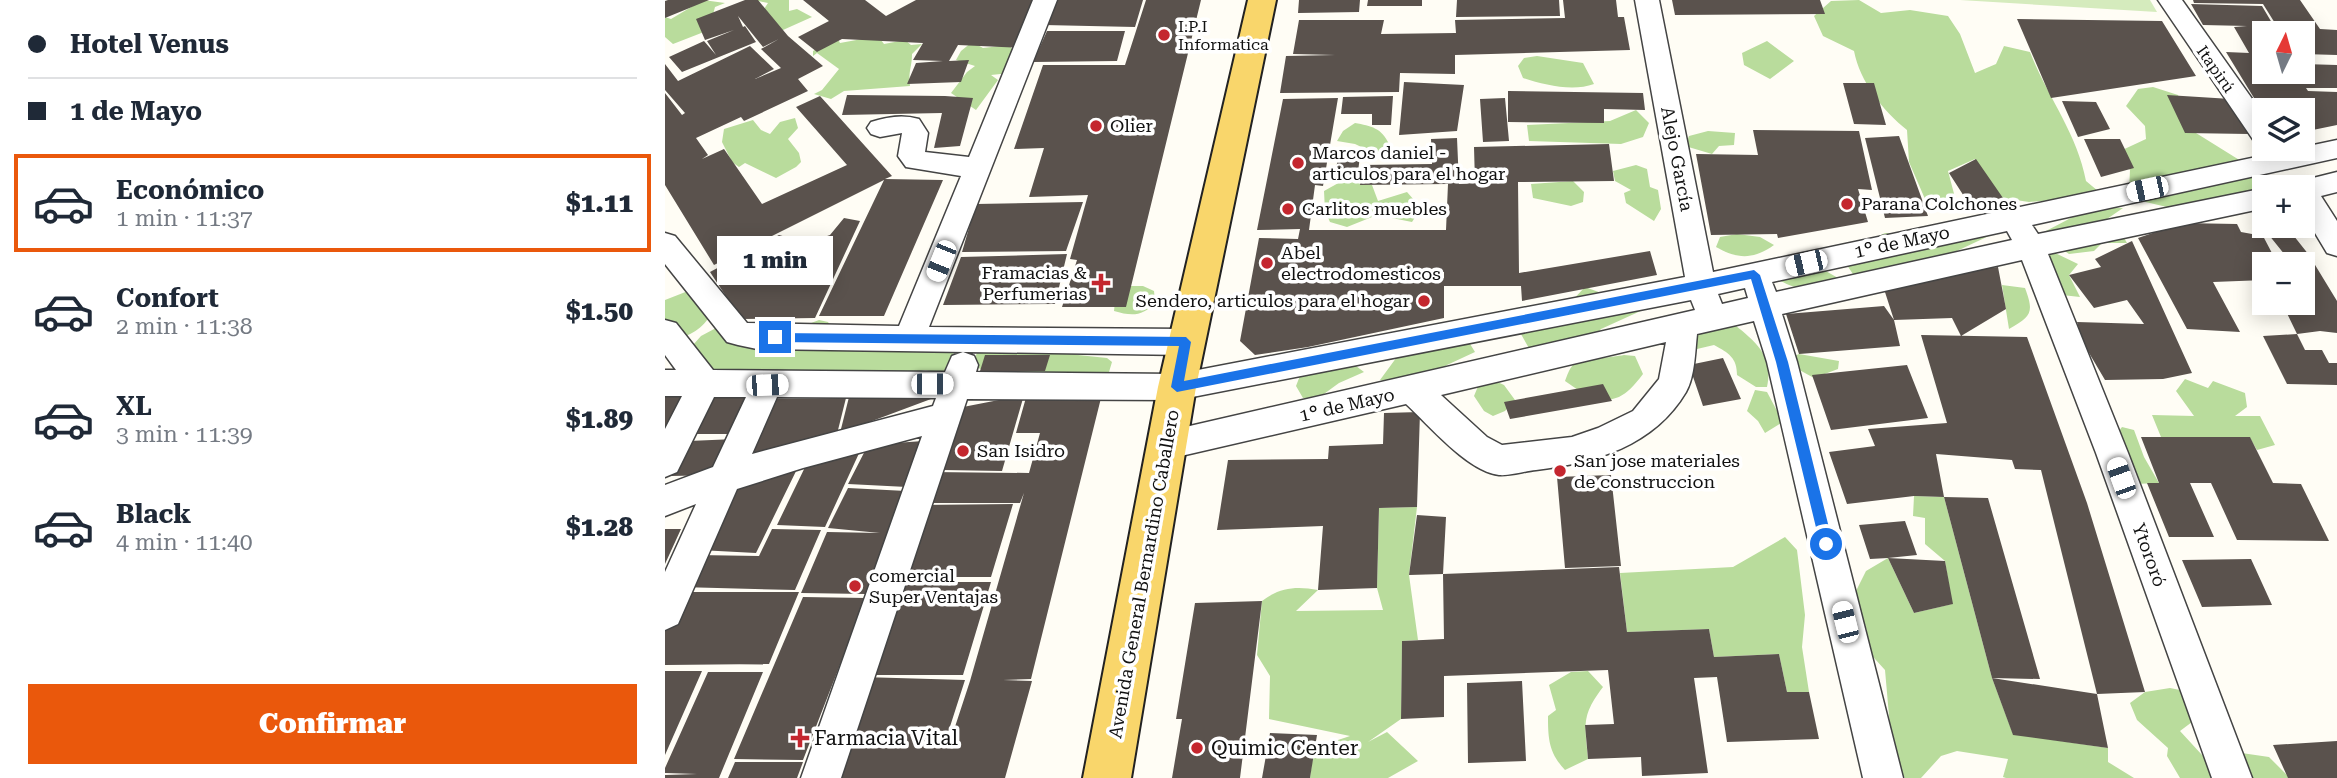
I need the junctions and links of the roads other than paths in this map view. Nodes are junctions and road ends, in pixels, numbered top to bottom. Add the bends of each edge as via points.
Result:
1 (1045, 0) edge
2 (1262, 0) edge
3 (1647, 0) edge
4 (2170, 0) edge
5 (2252, 118) edge
6 (880, 128) dead end
7 (2337, 149) edge
8 (2315, 151) edge
9 (2252, 161) edge
10 (978, 168) junction
11 (2337, 182) edge
12 (2315, 187) edge
13 (2252, 201) edge
14 (2315, 209) edge
15 (2013, 217) junction
16 (665, 244) edge
17 (2337, 245) edge
18 (2031, 247) junction
19 (1701, 286) junction
20 (1760, 289) junction
21 (1698, 320) junction
22 (665, 332) edge
23 (909, 340) junction
24 (972, 341) junction
25 (1186, 342) junction
26 (665, 383) edge
27 (705, 384) junction
28 (767, 385) junction
29 (1177, 387) junction
30 (1413, 390) junction
31 (950, 400) junction
32 (1168, 445) junction
33 (665, 462) edge
34 (726, 476) junction
35 (665, 501) edge
36 (665, 612) edge
37 (821, 778) edge
38 (1107, 778) edge
39 (1883, 778) edge
40 (2232, 778) edge

1 - 10 street
2 - 25 main road, Avenida General Bernardino Caballero
3 - 19 street, Alejo García
4 - 5 street, Itapirú
6 - 10 street via 910,125 915,133 911,156 915,160
7 - 8 street, 1° de Mayo
9 - 15 street, 1° de Mayo
10 - 23 street
11 - 12 street
13 - 18 street, 1° de Mayo
14 - 17 street
15 - 18 street, Ytororó
15 - 20 street, 1° de Mayo
16 - 23 street via 738,333
18 - 20 street, 1° de Mayo
18 - 40 street, Ytororó
19 - 20 street, 1° de Mayo
19 - 21 street, Alejo García
19 - 29 street, 1° de Mayo
20 - 21 street, 1° de Mayo
20 - 39 street via 1782,362
21 - 30 street, 1° de Mayo
21 - 30 street via 1674,384 1644,421 1572,451 1499,460 1475,447
22 - 27 street
23 - 24 street
24 - 25 street
24 - 31 street
25 - 29 main road, Avenida General Bernardino Caballero
26 - 27 street
27 - 28 street
27 - 33 street
28 - 31 street
28 - 34 street
29 - 31 street, 1° de Mayo
29 - 32 main road, Avenida General Bernardino Caballero
30 - 32 street, 1° de Mayo
31 - 34 street via 832,444
31 - 37 street
32 - 38 main road, Avenida General Bernardino Caballero
34 - 35 street
34 - 36 street

